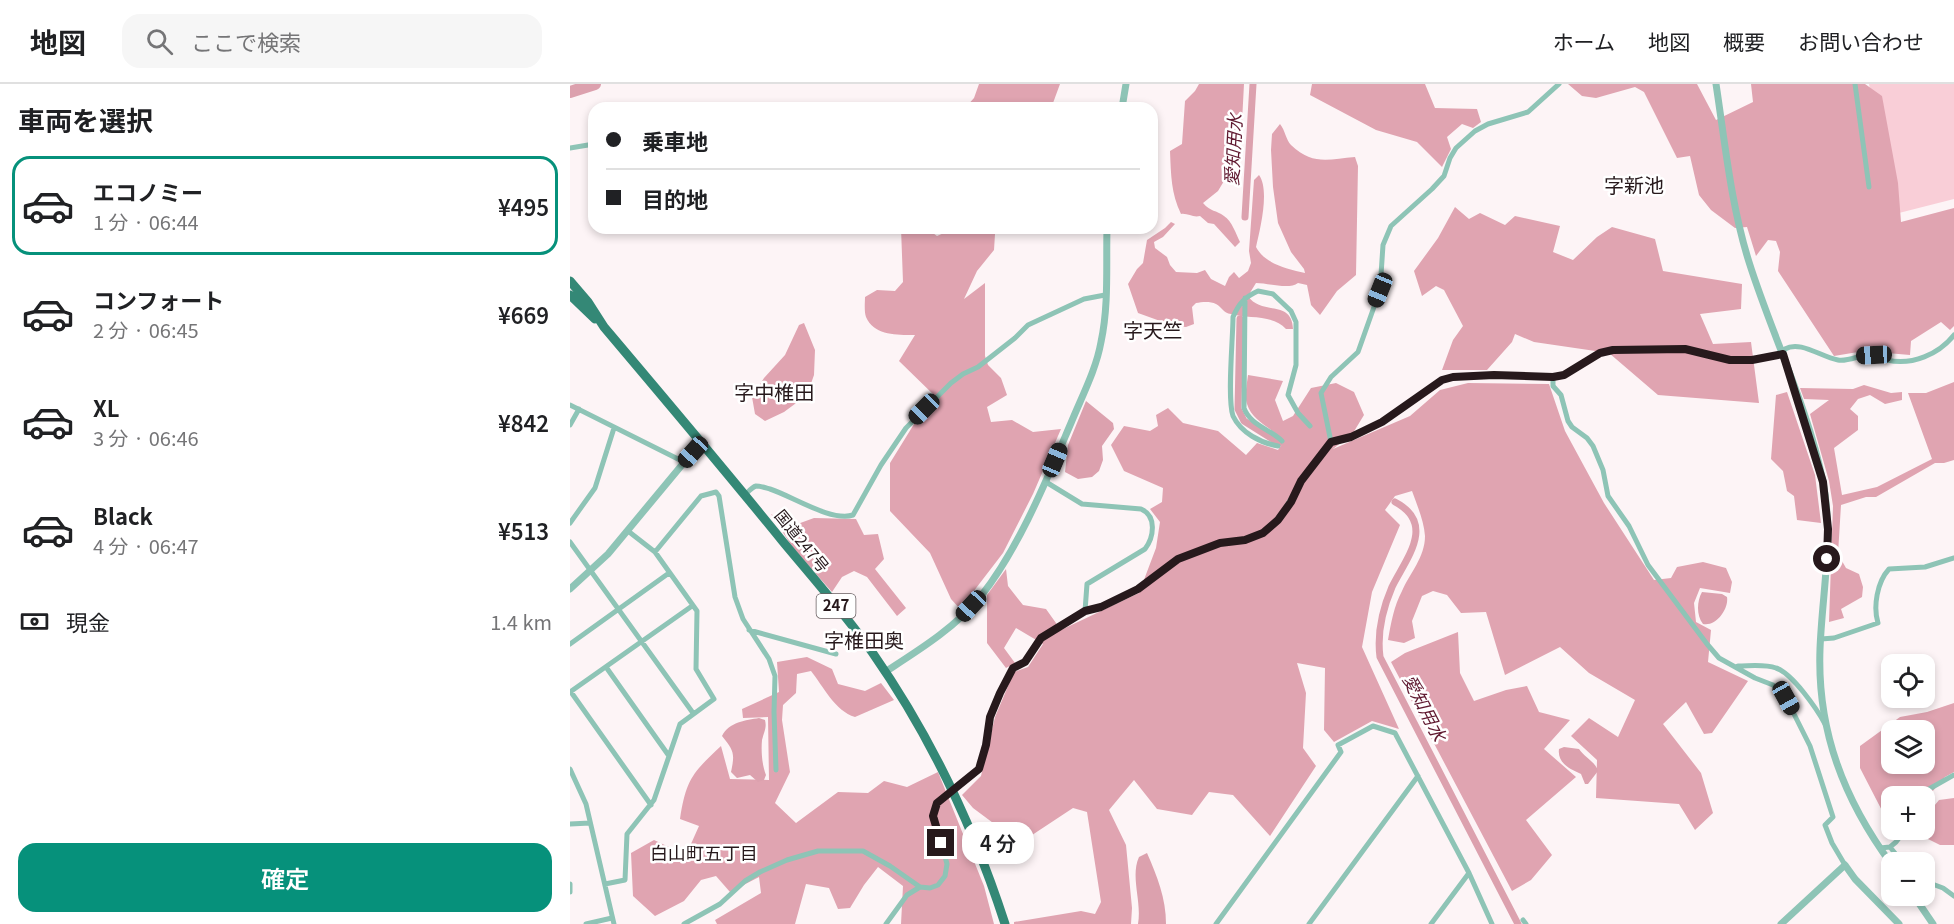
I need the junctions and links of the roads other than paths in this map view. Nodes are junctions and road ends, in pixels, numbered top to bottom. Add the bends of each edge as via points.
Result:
1 (1126, 84) edge
2 (1559, 84) edge
3 (1716, 84) edge
4 (1855, 84) edge
5 (1123, 102) edge
6 (588, 145) edge
7 (570, 148) edge
8 (1869, 187) dead end
9 (1107, 234) edge
10 (570, 281) edge
11 (570, 295) edge
12 (1105, 295) junction
13 (1245, 298) junction
14 (604, 327) junction
15 (1954, 335) edge
16 (1783, 354) junction
17 (1553, 377) junction
18 (570, 405) edge
19 (579, 410) junction
20 (570, 425) edge
21 (1310, 426) dead end
22 (614, 428) junction
23 (701, 442) junction
24 (1331, 442) junction
25 (684, 462) junction
26 (1046, 482) junction
27 (745, 495) junction
28 (570, 523) edge
29 (628, 531) junction
30 (570, 542) edge
31 (655, 552) junction
32 (1954, 558) edge
33 (592, 571) junction
34 (669, 573) junction
35 (570, 589) edge
36 (692, 606) junction
37 (619, 609) junction
38 (1085, 611) junction
39 (749, 630) junction
40 (1821, 639) junction
41 (642, 642) junction
42 (570, 644) edge
43 (836, 654) dead end
44 (1733, 665) junction
45 (606, 667) junction
46 (885, 672) junction
47 (570, 692) edge
48 (693, 714) junction
49 (1825, 725) junction
50 (669, 756) junction
51 (570, 769) edge
52 (776, 770) dead end
53 (1954, 775) edge
54 (1418, 776) junction
55 (1934, 786) edge
56 (651, 805) junction
57 (590, 823) junction
58 (570, 824) edge
59 (1898, 840) edge
60 (1890, 847) junction
61 (1880, 848) junction
62 (1883, 852) edge
63 (1894, 852) edge
64 (1845, 865) junction
65 (1469, 873) junction
66 (570, 884) edge
67 (605, 884) junction
68 (1935, 885) edge
69 (920, 887) junction
70 (570, 892) edge
71 (1954, 896) edge
72 (1921, 906) edge
73 (613, 921) edge
74 (585, 924) edge
75 (684, 924) edge
76 (886, 924) edge
77 (1005, 924) edge
78 (1216, 924) edge
79 (1309, 924) edge
80 (1431, 924) edge
81 (1492, 924) edge
82 (1781, 924) edge
83 (1899, 924) edge
84 (1933, 924) edge

1 - 5 street
2 - 24 street via 1528,112 1475,131 1456,148 1444,176 1387,231 1380,290 1359,348 1321,393
3 - 16 street via 1741,232
4 - 8 street
6 - 7 street
9 - 12 street
10 - 14 highway, 国道247号 / 247
11 - 14 highway, 国道247号 / 247
12 - 26 street via 1096,362
12 - 27 street via 1084,299 1028,325 978,367 951,383 906,428 853,515 843,517 761,487 753,487
13 - 13 street via 1244,408 1248,417 1273,432 1280,444 1270,445 1249,434 1239,426 1232,411 1233,317
13 - 21 street via 1258,291 1274,294 1291,311 1296,322 1297,350 1288,395
14 - 23 highway, 国道247号 / 247
15 - 16 street via 1937,351 1911,360 1888,361 1874,355 1840,361 1795,345
16 - 17 street via 1730,360 1685,349 1613,350
16 - 40 street via 1818,463 1826,506
17 - 24 street via 1494,375 1442,380 1382,422
17 - 44 street via 1568,421 1593,446 1608,496 1629,526 1648,566 1719,658
18 - 19 street
19 - 20 street
19 - 22 street
22 - 25 street
22 - 28 street via 595,488
23 - 25 street
23 - 27 highway, 国道247号 / 247
24 - 38 street via 1278,520 1263,533 1220,543 1178,559 1138,589
25 - 29 street
26 - 38 street via 1082,504 1141,509 1152,521 1151,542 1145,549 1087,584
26 - 46 street via 997,574 980,597 943,633
27 - 46 highway, 国道247号 / 247
29 - 31 street
29 - 33 street
30 - 33 street
31 - 34 street
31 - 39 street via 701,495 716,492 733,590
32 - 40 street via 1924,567 1889,569 1876,601 1878,623
33 - 35 street
33 - 37 street
34 - 36 street
34 - 37 street
36 - 41 street
36 - 48 street via 696,611 696,669 714,699
37 - 41 street
37 - 42 street
38 - 69 street via 1041,638 1025,662 1013,668 990,717 979,769 937,803 933,816 947,870 942,882 930,888
39 - 43 street
39 - 52 street via 775,676
40 - 49 street
41 - 45 street
41 - 48 street
44 - 49 street via 1783,671
44 - 64 street via 1773,685 1786,698 1810,746 1833,817 1825,825
45 - 47 street
45 - 50 street
46 - 77 highway, 国道247号 / 247 via 958,801
47 - 56 street
48 - 50 street via 680,724
49 - 61 street via 1844,785
50 - 56 street
51 - 57 street
53 - 55 street
54 - 65 street
54 - 78 street via 1395,733 1373,726 1338,745 1341,752
54 - 79 street
56 - 67 street via 627,834 625,880
57 - 58 street
57 - 67 street
59 - 60 street
60 - 61 street
60 - 63 street
61 - 62 street
64 - 82 street
64 - 83 street
65 - 80 street
65 - 81 street
66 - 70 street
67 - 73 street
68 - 71 street
69 - 75 street via 863,851 818,851 760,872 720,904
69 - 76 street via 907,895
72 - 84 street
73 - 74 street

